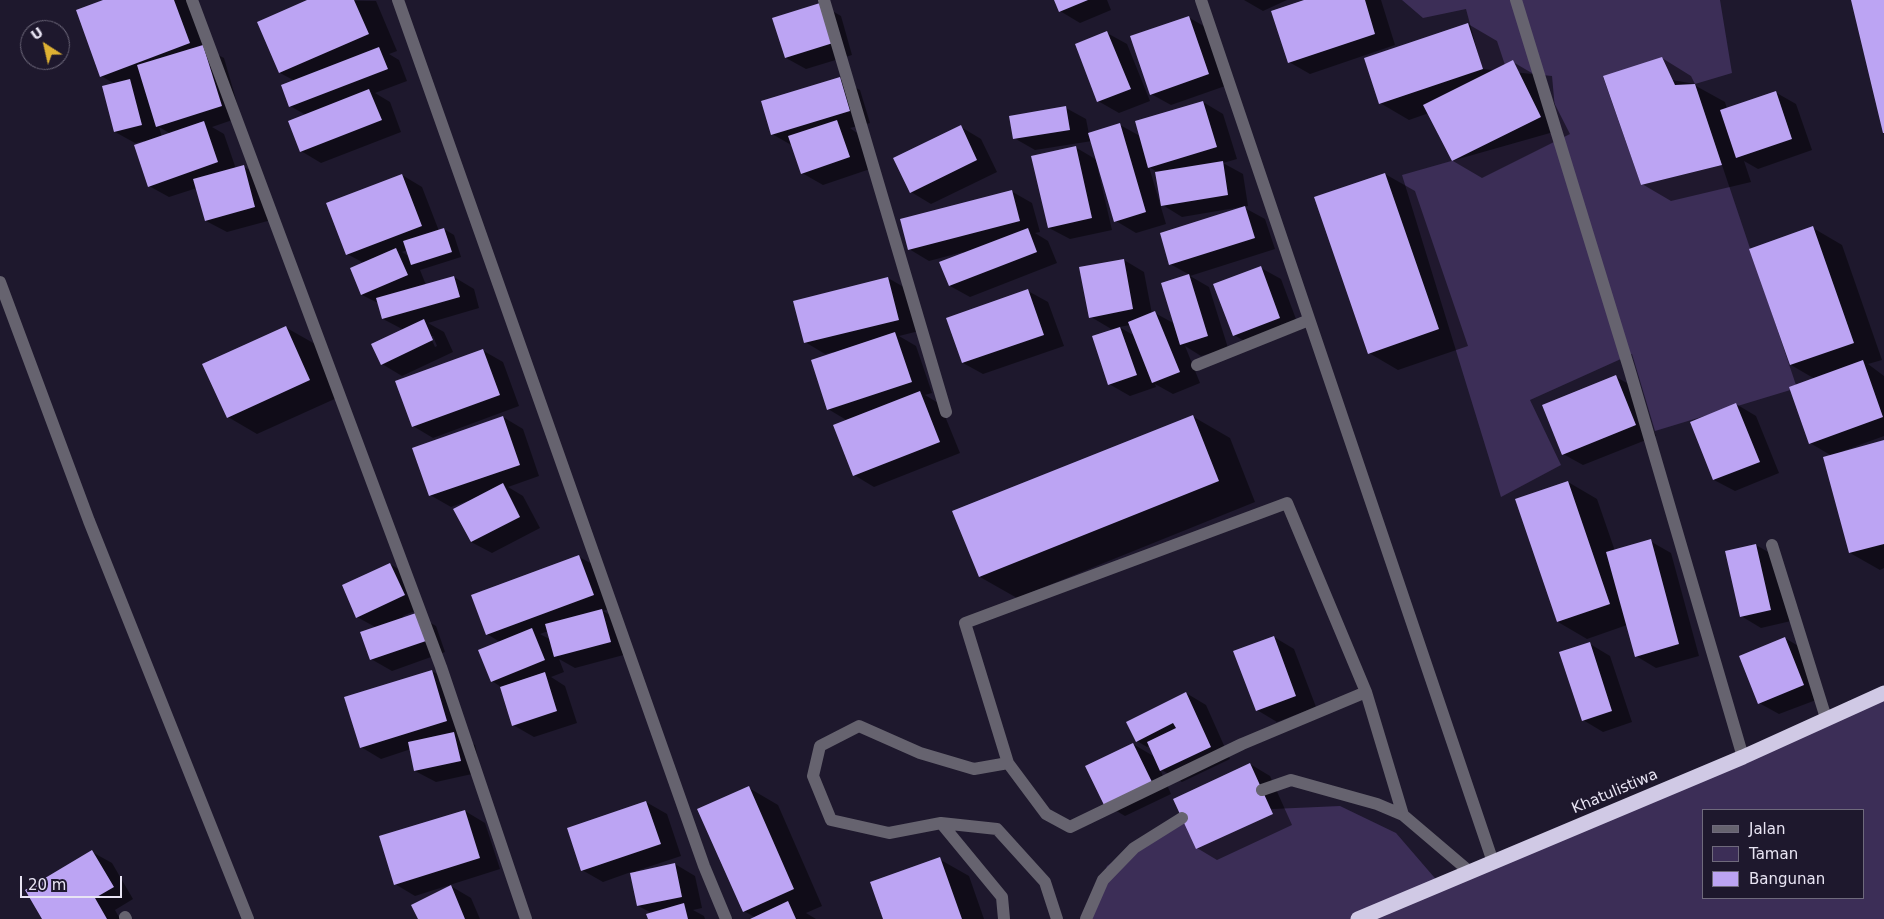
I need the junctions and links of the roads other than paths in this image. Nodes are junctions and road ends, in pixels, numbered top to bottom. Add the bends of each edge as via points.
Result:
1 (192, 0) edge
2 (398, 0) edge
3 (824, 0) edge
4 (1201, 0) edge
5 (1516, 0) edge
6 (0, 282) edge
7 (1309, 320) junction
8 (1197, 366) dead end
9 (946, 412) dead end
10 (1772, 545) dead end
11 (1366, 692) junction
12 (1884, 693) edge
13 (1826, 718) junction
14 (1742, 757) junction
15 (1008, 763) junction
16 (1262, 790) dead end
17 (1403, 815) junction
18 (1182, 818) dead end
19 (941, 823) junction
20 (1493, 862) junction
21 (1470, 872) junction
22 (248, 919) edge
23 (526, 919) edge
24 (726, 919) edge
25 (1004, 919) edge
26 (1057, 919) edge
27 (1086, 919) edge
28 (1358, 919) edge

1 - 23 street via 441,667
2 - 24 street
3 - 9 street
4 - 7 street
5 - 14 street via 1629,368
6 - 22 street via 89,521
7 - 8 street
7 - 20 street
10 - 13 street
11 - 15 street via 1242,744 1070,827 1046,814
11 - 15 street via 1287,503 965,623
11 - 17 street
12 - 13 highway, Khatulistiwa
13 - 14 highway, Khatulistiwa
14 - 20 highway, Khatulistiwa
15 - 19 street via 974,770 920,753 859,726 820,746 813,776 831,820 889,833
16 - 17 street via 1291,780 1322,787
17 - 21 street
18 - 27 street via 1134,848 1103,880
19 - 25 street via 1002,897
19 - 26 street via 997,829 1045,882
20 - 21 highway, Khatulistiwa
21 - 28 highway, Khatulistiwa

